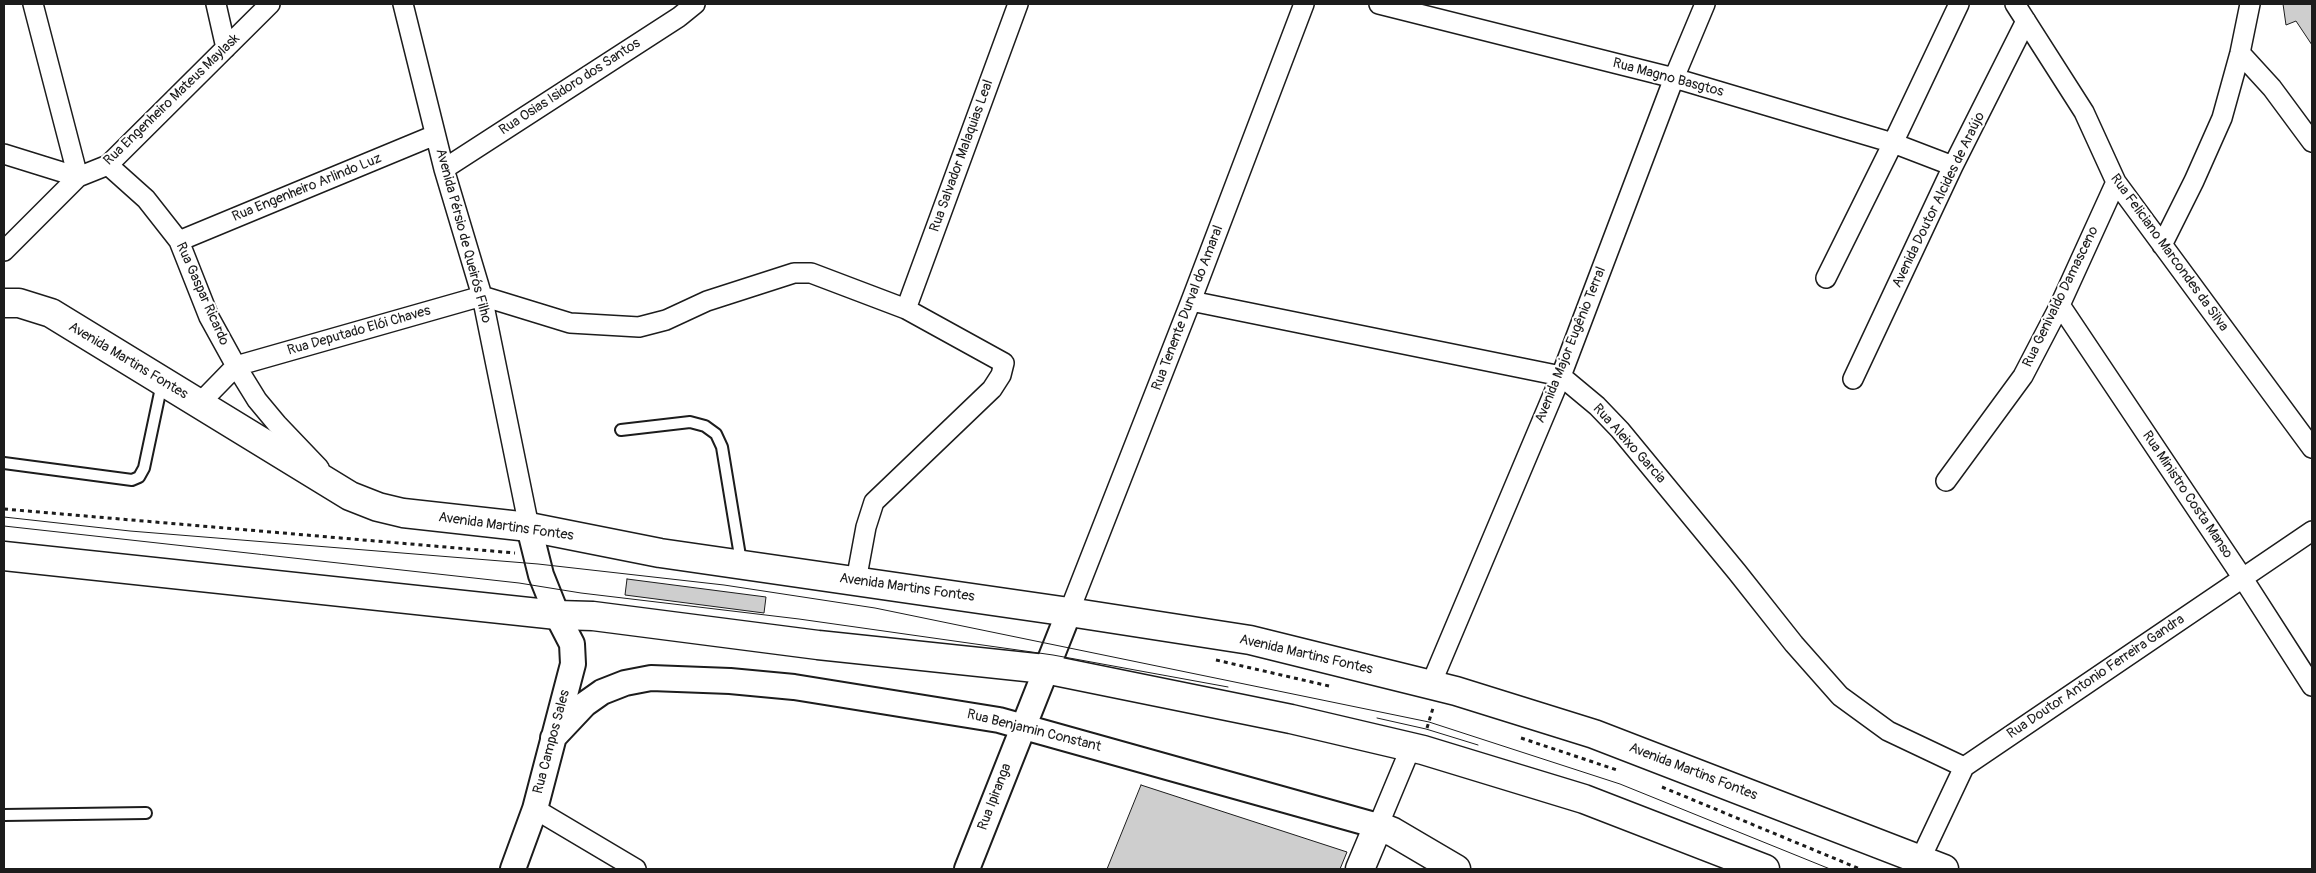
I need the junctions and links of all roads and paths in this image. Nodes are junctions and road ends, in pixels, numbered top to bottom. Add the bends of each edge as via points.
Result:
1 (33, 4) edge
2 (216, 4) edge
3 (270, 4) edge
4 (403, 4) edge
5 (695, 4) edge
6 (1018, 4) edge
7 (1304, 4) edge
8 (1379, 4) edge
9 (1705, 4) edge
10 (1959, 4) edge
11 (2015, 4) edge
12 (2250, 4) edge
13 (676, 11) edge
14 (2026, 22) junction
15 (226, 48) junction
16 (2240, 53) junction
17 (1674, 78) junction
18 (435, 135) junction
19 (2312, 142) edge
20 (1893, 143) junction
21 (4, 154) edge
22 (108, 165) junction
23 (1953, 166) junction
24 (444, 169) junction
25 (78, 177) junction
26 (2116, 182) junction
27 (179, 241) junction
28 (2162, 245) junction
29 (4, 251) edge
30 (1826, 278) dead end
31 (482, 296) junction
32 (1192, 301) junction
33 (4, 303) edge
34 (2060, 305) junction
35 (906, 309) junction
36 (236, 366) junction
37 (1561, 376) junction
38 (1853, 379) dead end
39 (162, 382) junction
40 (199, 404) junction
41 (621, 430) dead end
42 (2312, 448) edge
43 (4, 463) edge
44 (1946, 481) dead end
45 (340, 489) junction
46 (529, 528) junction
47 (2312, 531) edge
48 (4, 556) edge
49 (741, 563) junction
50 (2242, 577) junction
51 (856, 581) junction
52 (1069, 612) junction
53 (557, 615) junction
54 (1045, 669) junction
55 (1432, 684) junction
56 (2312, 686) edge
57 (1023, 726) junction
58 (553, 738) junction
59 (1411, 747) junction
60 (1964, 767) junction
61 (535, 809) junction
62 (146, 813) dead end
63 (4, 815) edge
64 (1378, 826) junction
65 (1923, 866) edge
66 (513, 869) edge
67 (636, 869) edge
68 (968, 869) edge
69 (1360, 869) edge
70 (1456, 869) edge
71 (1766, 869) edge

1 - 25 street
2 - 15 street
3 - 15 street, Rua Engenheiro Mateus Maylask
4 - 18 street, Avenida Pérsio de Queirós Filho
5 - 13 street, Rua Osias Isidoro dos Santos
6 - 35 street, Rua Salvador Malaquias Leal
7 - 32 street, Rua Tenente Durval do Amaral
8 - 17 street, Rua Magno Basgtos
9 - 17 street, Avenida Major Eugênio Terral
10 - 20 street
11 - 14 street, Rua Feliciano Marcondes da Silva
12 - 16 street
13 - 24 street, Rua Osias Isidoro dos Santos
14 - 23 street, Avenida Doutor Alcides de Araújo
14 - 26 street, Rua Feliciano Marcondes da Silva via 2084,112
15 - 22 street, Rua Engenheiro Mateus Maylask
16 - 19 street via 2272,88
16 - 28 street via 2222,118
17 - 20 street, Rua Magno Basgtos
17 - 37 street, Avenida Major Eugênio Terral
18 - 24 street, Avenida Pérsio de Queirós Filho
18 - 27 street, Rua Engenheiro Arlindo Luz
20 - 23 street, Rua Magno Basgtos
20 - 30 street
21 - 25 street
22 - 25 street, Rua Engenheiro Mateus Maylask
22 - 27 street, Rua Gaspar Ricardo via 146,199
23 - 38 street, Avenida Doutor Alcides de Araújo
24 - 31 street, Avenida Pérsio de Queirós Filho
25 - 29 street, Rua Engenheiro Mateus Maylask
26 - 28 street, Rua Feliciano Marcondes da Silva
26 - 34 street, Rua Genivaldo Damasceno
27 - 36 street, Rua Gaspar Ricardo via 209,317
28 - 42 street, Rua Feliciano Marcondes da Silva
31 - 35 street via 570,323 639,327 794,273 811,273
31 - 36 street, Rua Deputado Elói Chaves
31 - 46 street, Avenida Pérsio de Queirós Filho
32 - 37 street, Rua Aleixo Garcia
32 - 52 street, Rua Tenente Durval do Amaral
33 - 39 main road, Avenida Martins Fontes via 51,313
34 - 44 street, Rua Genivaldo Damasceno via 2023,376
34 - 50 street, Rua Ministro Costa Manso
35 - 51 street via 1004,363 1001,376 992,389 874,502
36 - 40 street
36 - 45 street, Rua Gaspar Ricardo via 277,424
37 - 55 street, Avenida Major Eugênio Terral
37 - 60 street, Rua Aleixo Garcia via 1620,430 1840,696 1888,731
39 - 40 main road, Avenida Martins Fontes
39 - 43 lane via 144,468 139,477 132,480
40 - 45 main road, Avenida Martins Fontes
41 - 49 lane via 690,422 705,426 716,434 722,448
45 - 46 main road, Avenida Martins Fontes via 378,507 403,513
46 - 49 main road, Avenida Martins Fontes via 660,553
46 - 53 street, Rua Campos Sales via 541,576
47 - 50 street, Rua Doutor Antonio Ferreira Gandra
48 - 53 main road
49 - 51 main road, Avenida Martins Fontes
50 - 56 street, Rua Ministro Costa Manso
50 - 60 street, Rua Doutor Antonio Ferreira Gandra
51 - 52 main road, Avenida Martins Fontes
52 - 54 street
52 - 55 main road, Avenida Martins Fontes via 1252,641
53 - 54 main road via 602,617 818,645
53 - 58 street, Rua Campos Sales via 572,644 573,664
54 - 57 street
54 - 59 main road
55 - 65 main road, Avenida Martins Fontes via 1594,734
57 - 58 street, Rua Benjamin Constant via 966,713 794,686 651,678 602,692 585,704
57 - 64 street, Rua Benjamin Constant
57 - 68 street, Rua Ipiranga
58 - 61 street, Rua Campos Sales
59 - 64 street
59 - 71 main road via 1584,799
60 - 65 street
61 - 66 street, Rua Campos Sales
61 - 67 street
62 - 63 lane
64 - 69 main road
64 - 70 main road, Rua Benjamin Constant

